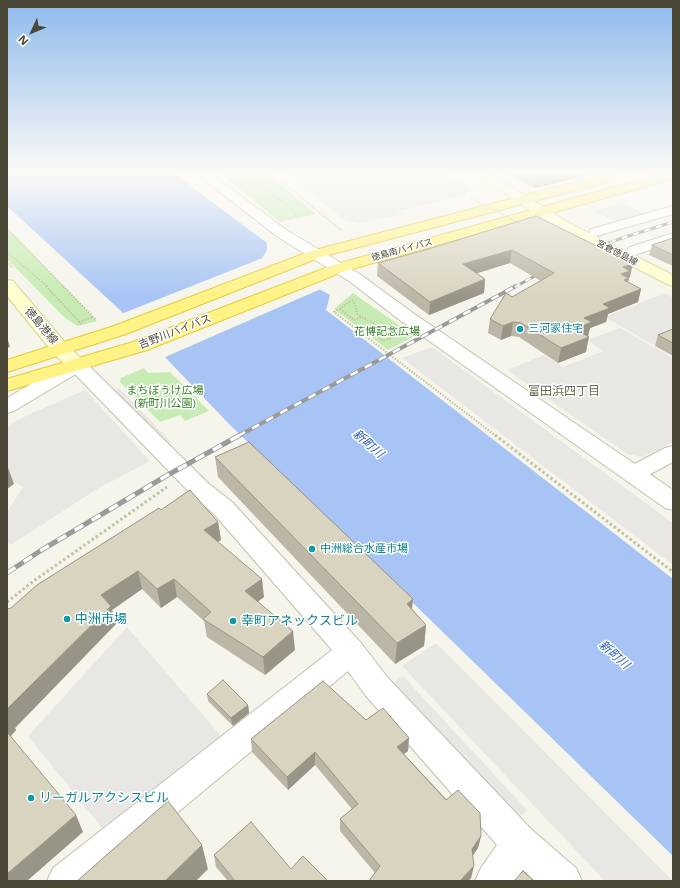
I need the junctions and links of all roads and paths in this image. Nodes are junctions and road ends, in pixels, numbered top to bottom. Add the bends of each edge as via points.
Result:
1 (255, 213) edge
2 (294, 213) edge
3 (319, 213) edge
4 (472, 213) edge
5 (502, 213) edge
6 (537, 213) edge
7 (544, 213) edge
8 (661, 213) edge
9 (297, 218) dead end
10 (522, 224) edge
11 (7, 228) edge
12 (346, 232) dead end
13 (596, 232) dead end
14 (673, 237) edge
15 (635, 250) dead end
16 (7, 252) edge
17 (316, 254) junction
18 (339, 268) junction
19 (673, 281) edge
20 (7, 285) edge
21 (353, 300) dead end
22 (347, 304) dead end
23 (340, 309) junction
24 (93, 317) junction
25 (361, 317) junction
26 (97, 321) dead end
27 (80, 322) junction
28 (83, 325) dead end
29 (363, 335) junction
30 (69, 357) junction
31 (7, 366) edge
32 (7, 385) edge
33 (7, 406) edge
34 (673, 453) edge
35 (632, 474) junction
36 (183, 492) junction
37 (673, 502) edge
38 (673, 572) edge
39 (7, 602) edge
40 (351, 652) junction
41 (519, 843) junction
42 (66, 881) edge
43 (494, 881) edge
44 (563, 881) edge

1 - 17 street
2 - 9 path
3 - 12 path via 339,230
4 - 17 highway, 徳島南バイパス
5 - 10 path, bridge
6 - 18 highway, 徳島南バイパス
7 - 19 main road, 宮倉徳島線 via 562,226
8 - 13 street
11 - 24 path
14 - 15 street
16 - 27 path via 49,288
17 - 18 street
17 - 30 highway, 吉野川バイパス via 120,330
18 - 30 highway, 吉野川バイパス via 140,346
18 - 35 street
20 - 30 main road, 徳島港線
21 - 25 path via 356,305 355,311
22 - 23 path
23 - 25 path via 354,320
23 - 29 path via 334,312
24 - 26 path
24 - 27 path
25 - 29 path via 375,324 392,338 383,341 371,332
27 - 28 path
29 - 38 path
30 - 31 highway, 吉野川バイパス
30 - 32 highway, 吉野川バイパス
30 - 33 street
30 - 36 street
34 - 35 street
35 - 37 street
36 - 39 path via 35,580
36 - 40 street via 223,508
40 - 41 street via 377,687
40 - 42 street
41 - 43 street
41 - 44 street

